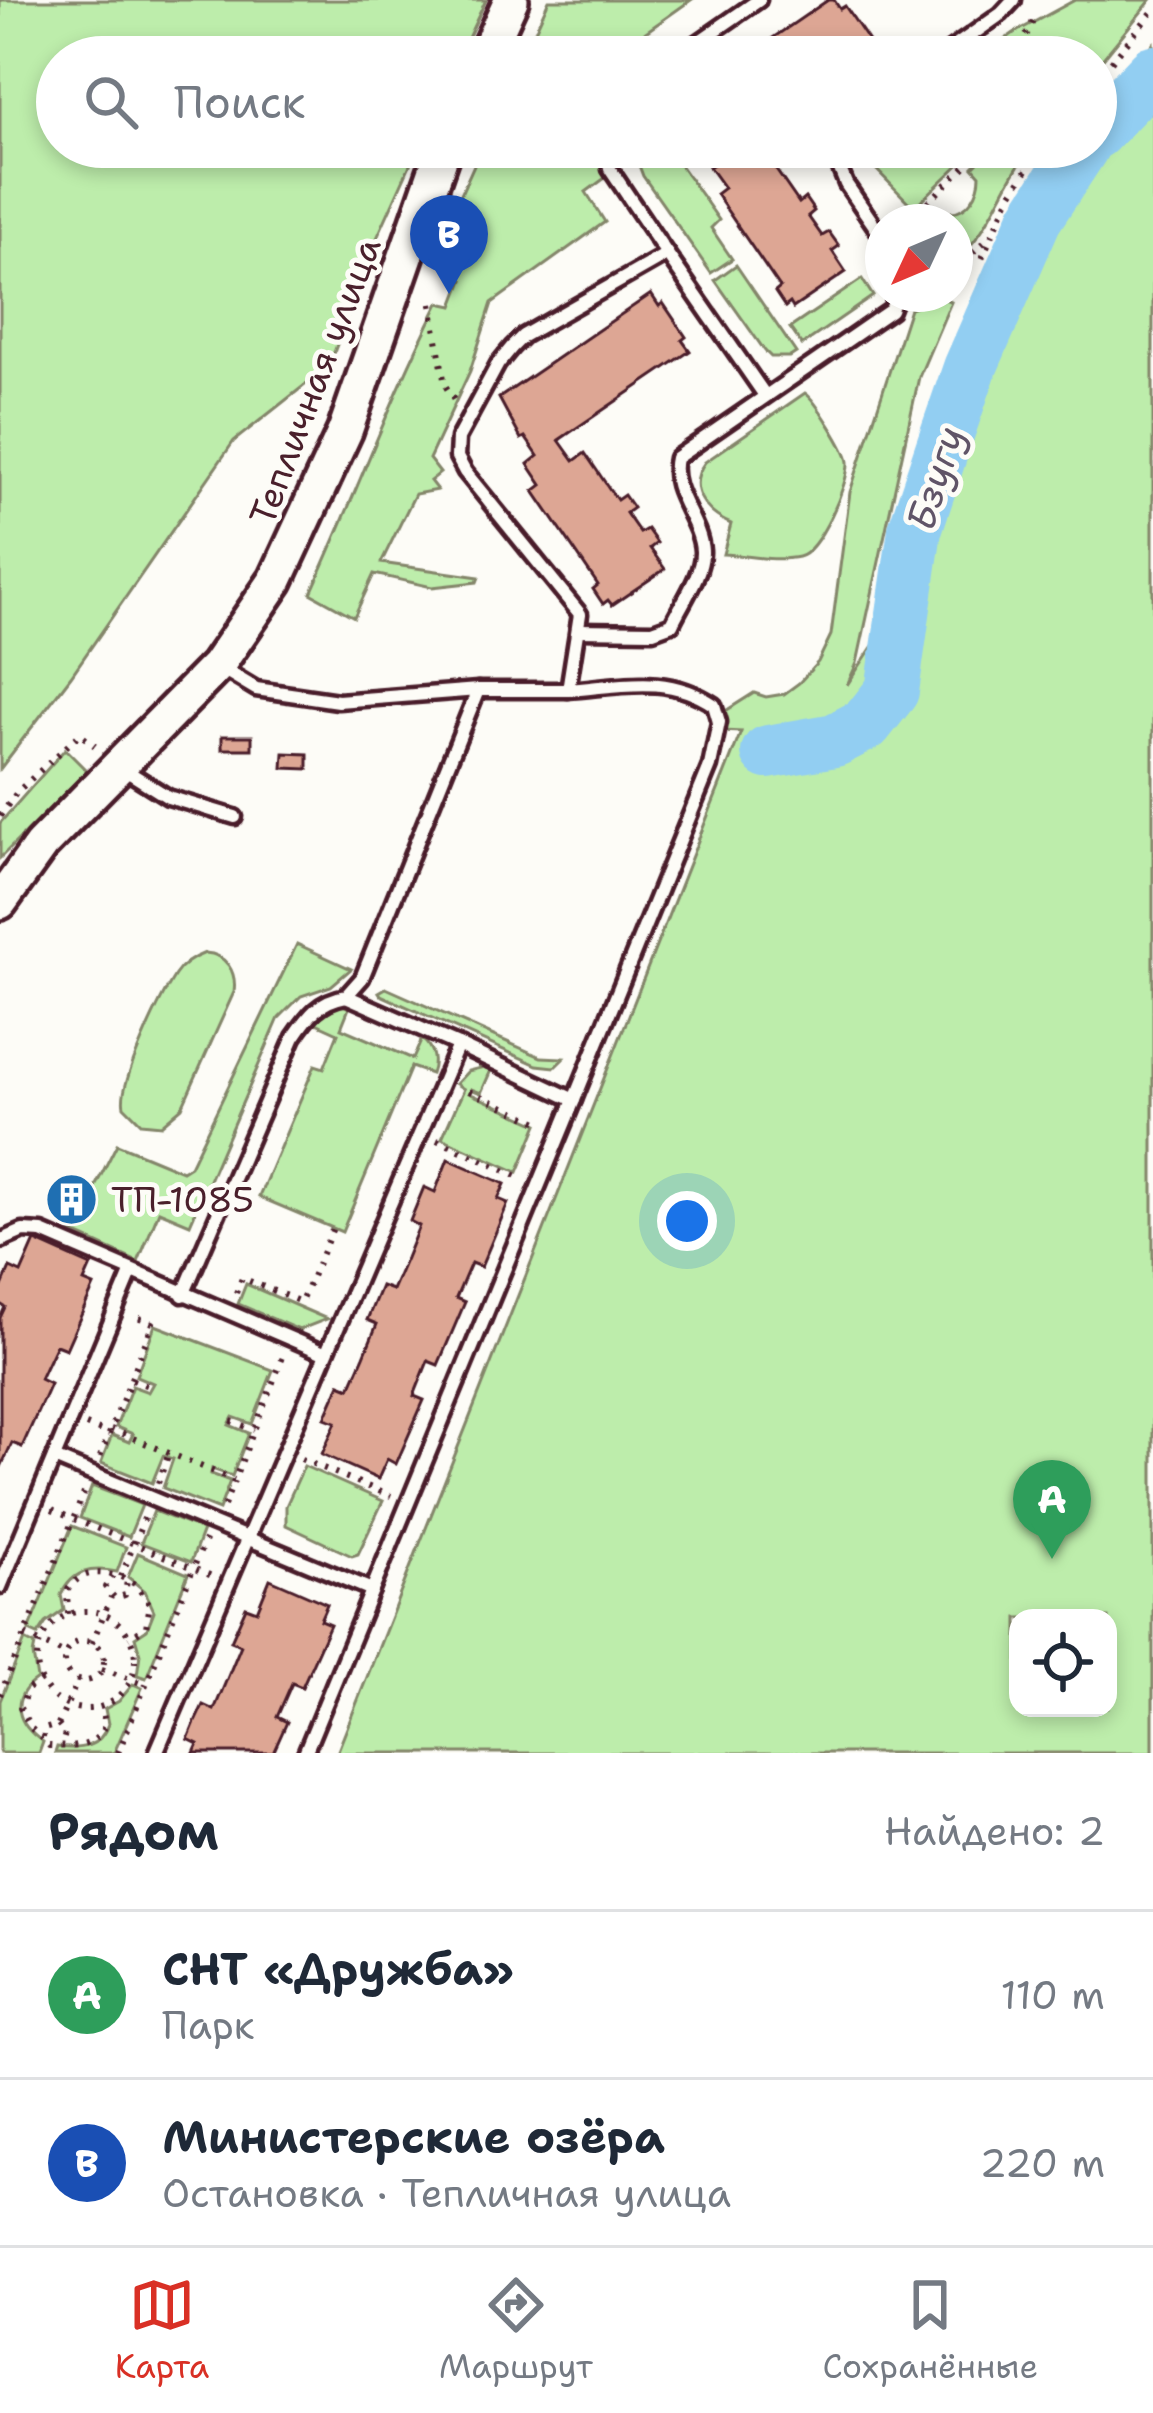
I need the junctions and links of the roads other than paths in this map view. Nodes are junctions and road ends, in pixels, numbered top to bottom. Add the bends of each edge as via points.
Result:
1 (511, 0) edge
2 (758, 0) edge
3 (1014, 0) edge
4 (495, 36) edge
5 (707, 36) edge
6 (970, 36) edge
7 (437, 168) edge
8 (610, 168) edge
9 (840, 168) edge
10 (865, 212) edge
11 (667, 254) junction
12 (888, 312) edge
13 (764, 394) junction
14 (578, 630) junction
15 (217, 666) junction
16 (478, 690) junction
17 (568, 690) junction
18 (122, 767) junction
19 (235, 817) dead end
20 (0, 902) edge
21 (346, 996) junction
22 (458, 1045) junction
23 (574, 1100) junction
24 (0, 1241) edge
25 (131, 1273) junction
26 (183, 1295) junction
27 (324, 1352) junction
28 (54, 1457) junction
29 (248, 1537) junction
30 (0, 1587) edge
31 (372, 1590) junction
32 (156, 1753) edge
33 (305, 1753) edge

1 - 4 street
2 - 5 lane
3 - 6 lane
7 - 15 street, Тепличная улица via 322,489 276,580
8 - 11 lane
9 - 10 lane
11 - 13 lane
11 - 14 lane via 523,336 498,364 458,438 457,457 580,614
12 - 13 lane
13 - 14 lane via 676,458 672,472 702,550 672,624
14 - 17 lane
15 - 16 lane via 256,689 338,701
15 - 18 street, Тепличная улица
16 - 17 lane
16 - 21 lane via 362,978
17 - 23 lane via 666,683 714,705 718,722 710,766
18 - 19 lane via 168,797
18 - 20 street, Тепличная улица via 41,844
21 - 22 lane
21 - 26 lane via 312,1011 294,1036
22 - 23 lane
22 - 27 lane
23 - 31 lane
24 - 25 lane via 42,1232
25 - 26 lane
25 - 28 lane
26 - 27 lane
27 - 29 lane
28 - 29 lane
28 - 30 lane
29 - 31 lane
29 - 32 lane
31 - 33 lane

